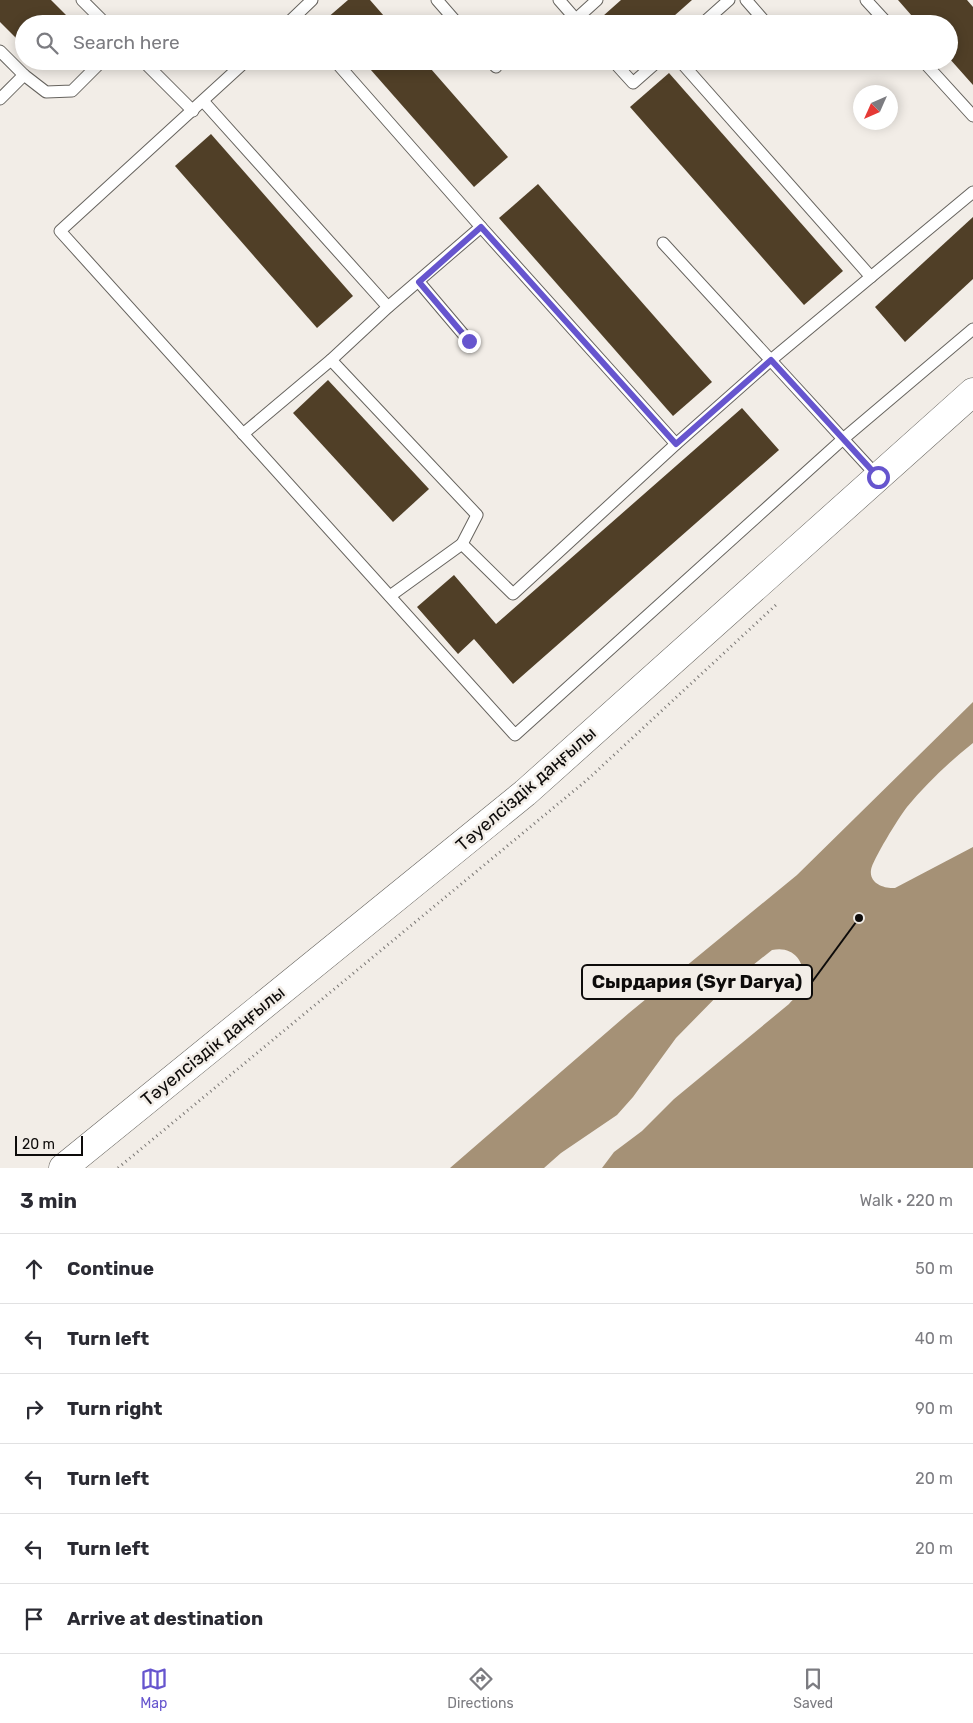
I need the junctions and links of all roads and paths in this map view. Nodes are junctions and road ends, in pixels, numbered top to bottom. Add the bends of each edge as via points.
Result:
1 (82, 0) edge
2 (312, 0) edge
3 (437, 0) edge
4 (559, 0) edge
5 (597, 0) edge
6 (729, 0) edge
7 (746, 0) edge
8 (866, 0) edge
9 (97, 15) edge
10 (299, 15) edge
11 (450, 15) edge
12 (573, 15) edge
13 (583, 15) edge
14 (712, 15) edge
15 (758, 15) edge
16 (880, 15) edge
17 (0, 52) edge
18 (15, 66) edge
19 (19, 70) edge
20 (93, 70) edge
21 (152, 70) edge
22 (236, 70) edge
23 (342, 70) edge
24 (621, 70) edge
25 (648, 70) edge
26 (688, 70) edge
27 (931, 70) edge
28 (24, 75) junction
29 (0, 99) edge
30 (203, 101) junction
31 (193, 111) junction
32 (973, 116) edge
33 (973, 192) edge
34 (481, 227) junction
35 (663, 243) dead end
36 (872, 276) junction
37 (419, 282) junction
38 (388, 307) junction
39 (973, 328) edge
40 (469, 341) dead end
41 (331, 360) junction
42 (771, 360) junction
43 (973, 392) edge
44 (243, 434) junction
45 (843, 439) junction
46 (676, 444) junction
47 (878, 477) junction
48 (462, 544) junction
49 (390, 596) junction
50 (63, 1168) edge

1 - 9 lane
2 - 10 lane
3 - 11 lane
4 - 12 lane
5 - 13 lane
6 - 14 lane
7 - 15 lane
8 - 16 lane
17 - 18 lane
19 - 28 lane
20 - 28 lane via 72,91 46,92
21 - 31 lane
22 - 30 lane
23 - 34 lane
24 - 25 lane via 633,84
26 - 36 lane
27 - 32 lane
28 - 29 lane
30 - 31 lane
30 - 38 lane
31 - 44 lane via 60,231
33 - 36 lane
34 - 37 lane
34 - 46 lane
35 - 42 lane
36 - 42 lane
37 - 38 lane
37 - 40 lane
38 - 41 lane
39 - 45 lane
41 - 44 lane
41 - 48 lane via 477,515
42 - 45 lane
42 - 46 lane
43 - 47 street, Тәуелсіздік даңғылы
44 - 49 lane
45 - 47 lane
45 - 49 lane via 515,735
46 - 48 lane via 513,594
47 - 50 street, Тәуелсіздік даңғылы via 525,793
48 - 49 lane

